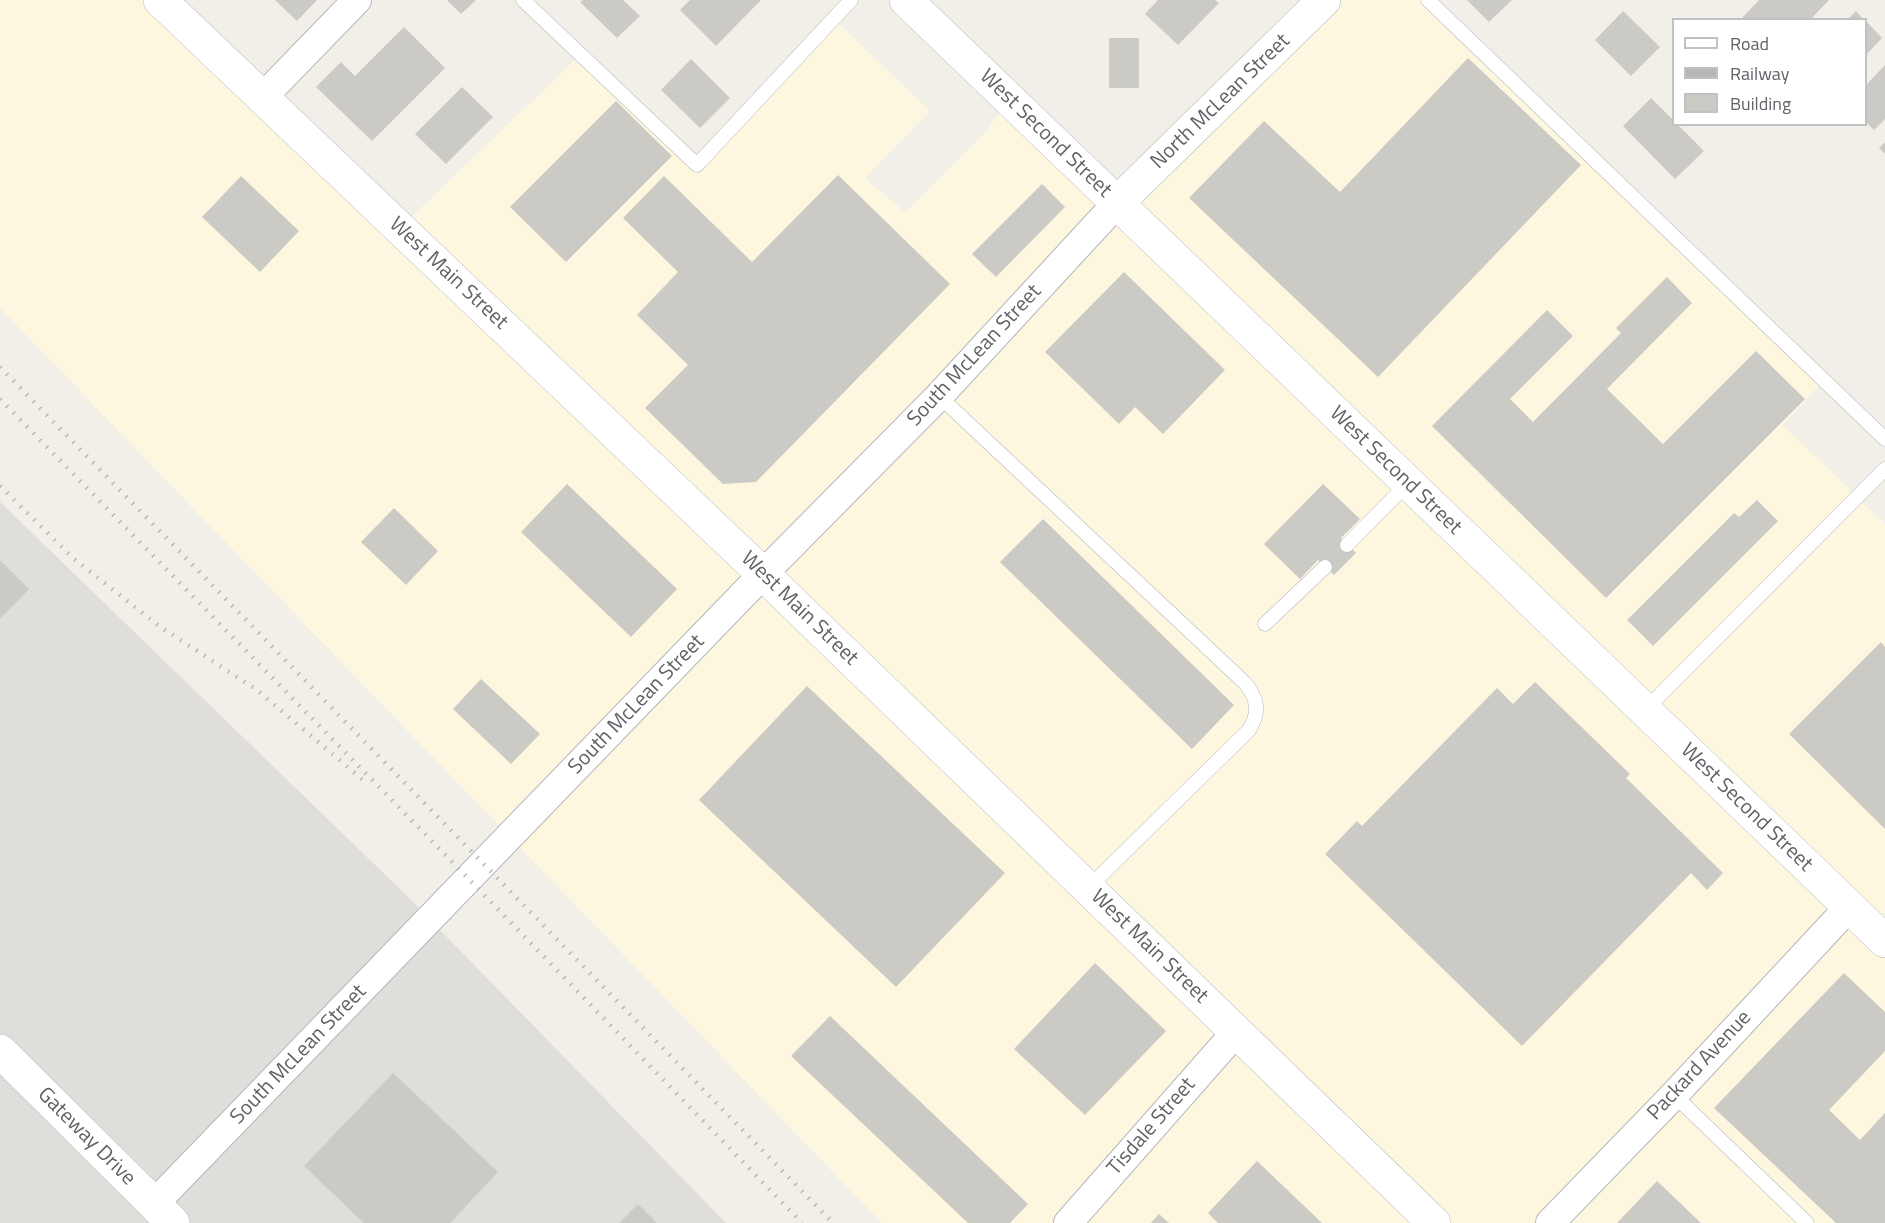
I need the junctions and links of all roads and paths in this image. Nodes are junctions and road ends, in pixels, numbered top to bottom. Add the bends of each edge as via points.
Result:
1 (160, 0) edge
2 (357, 0) edge
3 (523, 0) edge
4 (851, 0) edge
5 (906, 0) edge
6 (1324, 0) edge
7 (1428, 0) edge
8 (262, 98) junction
9 (1117, 203) junction
10 (939, 396) junction
11 (1885, 439) edge
12 (1885, 469) edge
13 (1408, 483) junction
14 (1347, 544) dead end
15 (1325, 567) dead end
16 (763, 574) junction
17 (1266, 624) dead end
18 (1644, 711) junction
19 (1088, 889) junction
20 (1849, 907) junction
21 (1885, 941) edge
22 (1236, 1032) junction
23 (0, 1052) edge
24 (1674, 1095) junction
25 (163, 1214) edge
26 (1068, 1223) edge
27 (1434, 1223) edge
28 (1550, 1223) edge
29 (1807, 1223) edge

1 - 8 main road, West Main Street
2 - 8 street
3 - 4 lane via 697,165
5 - 9 main road, West Second Street
6 - 9 main road, North McLean Street
7 - 11 lane
8 - 16 main road, West Main Street
9 - 10 street, South McLean Street
9 - 13 main road, West Second Street
10 - 16 street, South McLean Street
10 - 19 lane via 1245,683 1256,702 1257,712 1249,730
12 - 18 lane
13 - 14 lane
13 - 18 main road, West Second Street
15 - 17 lane
16 - 19 main road, West Main Street
16 - 25 street, South McLean Street
18 - 20 main road, West Second Street
19 - 22 main road, West Main Street
20 - 21 main road, West Second Street
20 - 24 street, Packard Avenue
22 - 26 street, Tisdale Street
22 - 27 main road, West Main Street
23 - 25 main road, Gateway Drive
24 - 28 street, Packard Avenue
24 - 29 lane

